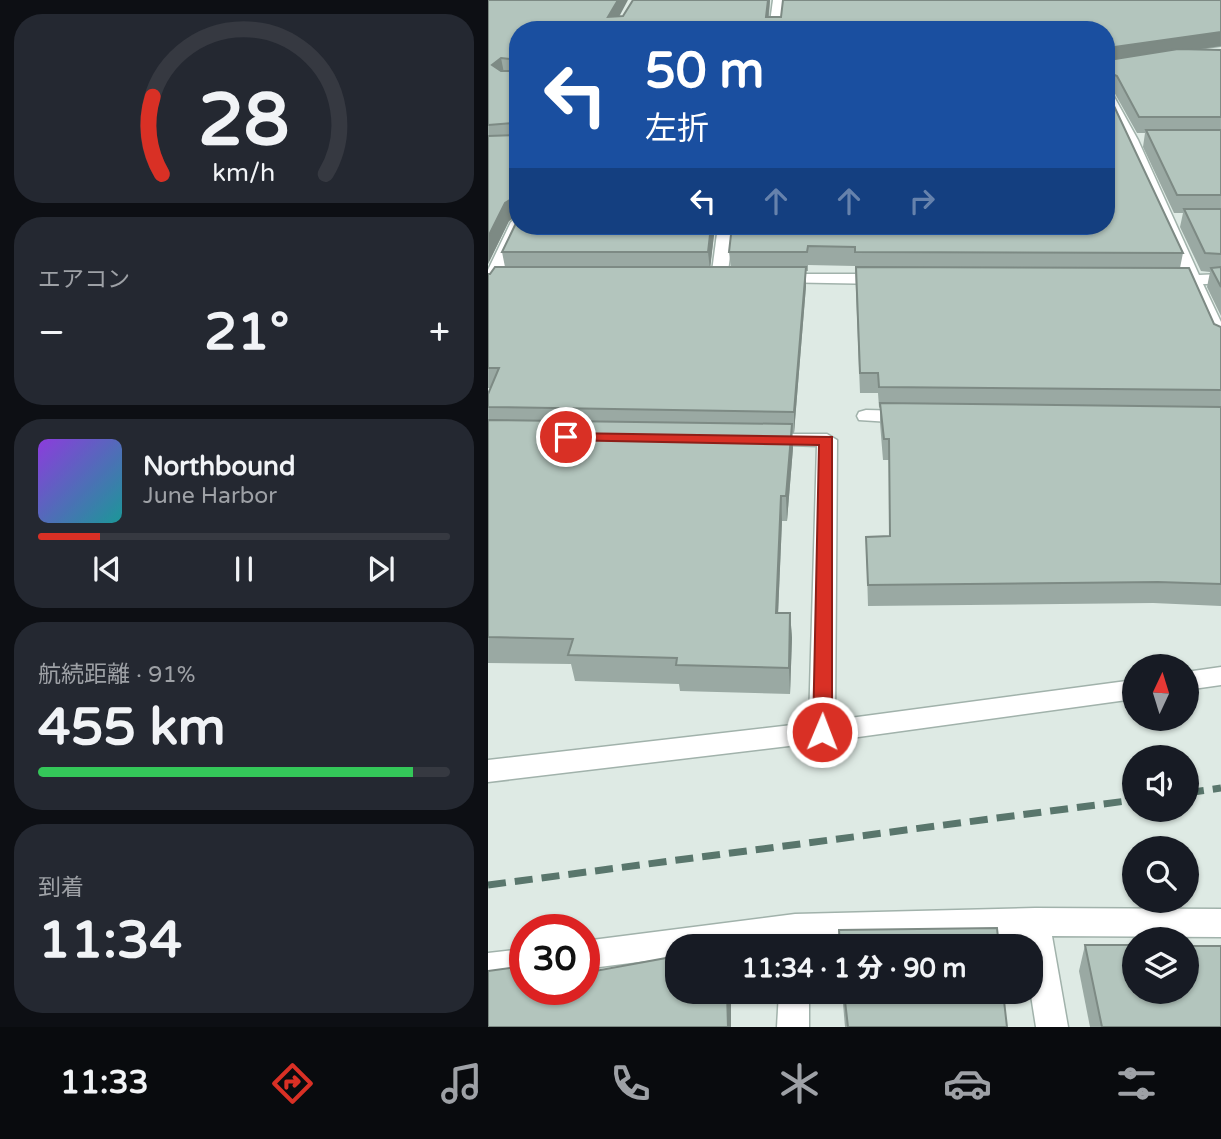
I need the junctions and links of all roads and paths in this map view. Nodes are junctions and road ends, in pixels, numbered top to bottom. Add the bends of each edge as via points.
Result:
1 (778, 0) edge
2 (775, 21) edge
3 (1115, 107) edge
4 (512, 235) edge
5 (726, 235) edge
6 (719, 279) edge
7 (761, 279) edge
8 (900, 279) edge
9 (1150, 279) edge
10 (1221, 279) edge
11 (493, 280) edge
12 (1191, 280) junction
13 (1221, 342) edge
14 (866, 416) dead end
15 (921, 417) edge
16 (745, 439) edge
17 (1221, 677) edge
18 (1199, 680) edge
19 (1122, 691) edge
20 (822, 732) junction
21 (488, 771) edge
22 (1035, 922) junction
23 (1221, 923) edge
24 (843, 934) edge
25 (665, 948) edge
26 (600, 954) edge
27 (509, 965) edge
28 (488, 967) edge
29 (794, 1004) edge
30 (793, 1027) edge
31 (1052, 1027) edge

1 - 2 street
3 - 12 street via 1137,140 1173,220
4 - 11 street
5 - 6 street
7 - 8 street
9 - 12 street
10 - 12 street
12 - 13 street
14 - 15 street
16 - 20 street via 827,440
17 - 18 street
19 - 20 street
20 - 21 street
22 - 23 street
22 - 24 street
22 - 31 street
25 - 26 street
27 - 28 street
29 - 30 street

